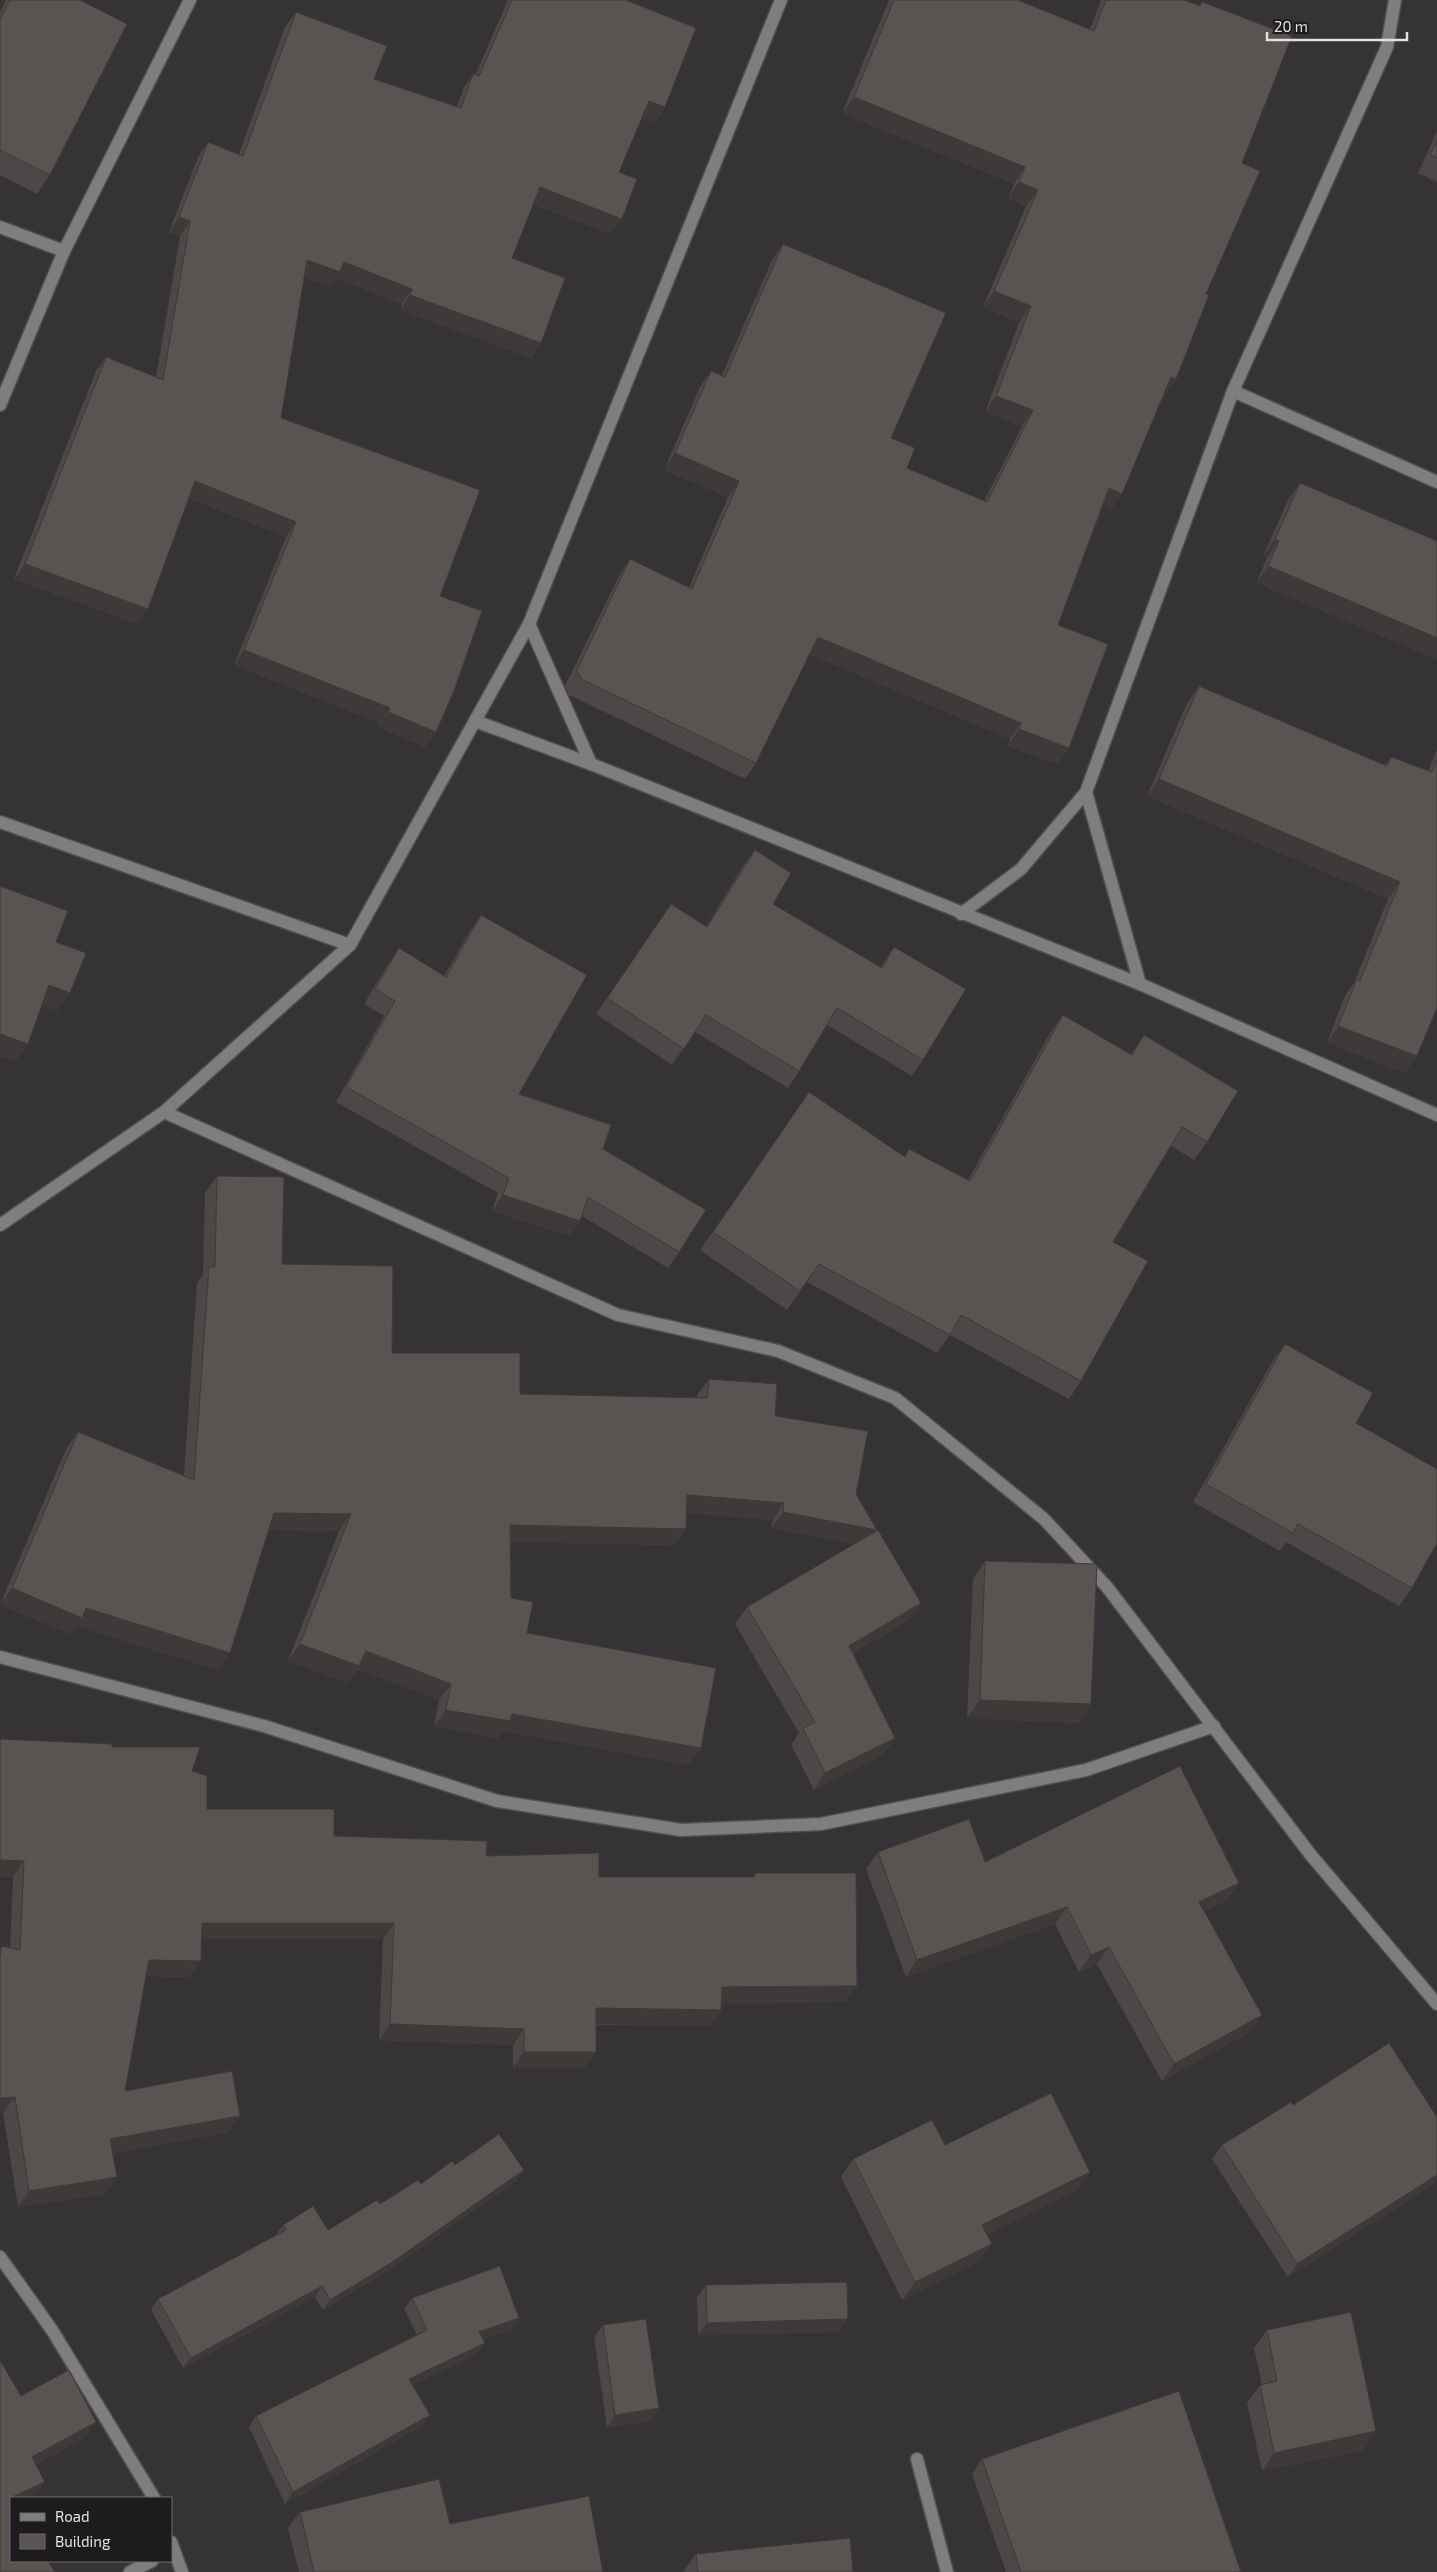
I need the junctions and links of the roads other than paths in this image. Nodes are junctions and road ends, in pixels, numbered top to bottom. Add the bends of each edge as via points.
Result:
1 (190, 0) edge
2 (781, 0) edge
3 (1395, 0) edge
4 (0, 227) edge
5 (64, 251) junction
6 (1233, 391) junction
7 (0, 405) edge
8 (1437, 482) edge
9 (529, 624) junction
10 (475, 721) junction
11 (591, 764) junction
12 (1086, 792) junction
13 (0, 822) edge
14 (961, 914) junction
15 (350, 944) junction
16 (1140, 984) junction
17 (164, 1112) junction
18 (1437, 1115) edge
19 (0, 1225) edge
20 (0, 1657) edge
21 (1214, 1726) junction
22 (1437, 2004) edge
23 (0, 2257) edge
24 (917, 2459) dead end
25 (153, 2497) edge
26 (172, 2547) edge
27 (150, 2562) edge
28 (130, 2572) edge
29 (182, 2572) edge
30 (947, 2572) edge

1 - 5 street
2 - 9 street
3 - 6 street via 1387,47
4 - 5 street
5 - 7 street
6 - 8 street
6 - 12 street
9 - 10 street
9 - 11 street
10 - 11 street
10 - 15 street
11 - 14 street
12 - 14 street via 1021,869
12 - 16 street
13 - 15 street
14 - 16 street
15 - 17 street
16 - 18 street
17 - 19 street
17 - 21 street via 618,1315 778,1351 895,1398 1044,1519 1107,1587
20 - 21 street via 264,1726 497,1801 681,1830 821,1824 1086,1770
21 - 22 street via 1310,1854
23 - 25 street via 52,2330
24 - 30 street
26 - 29 street
27 - 28 street

